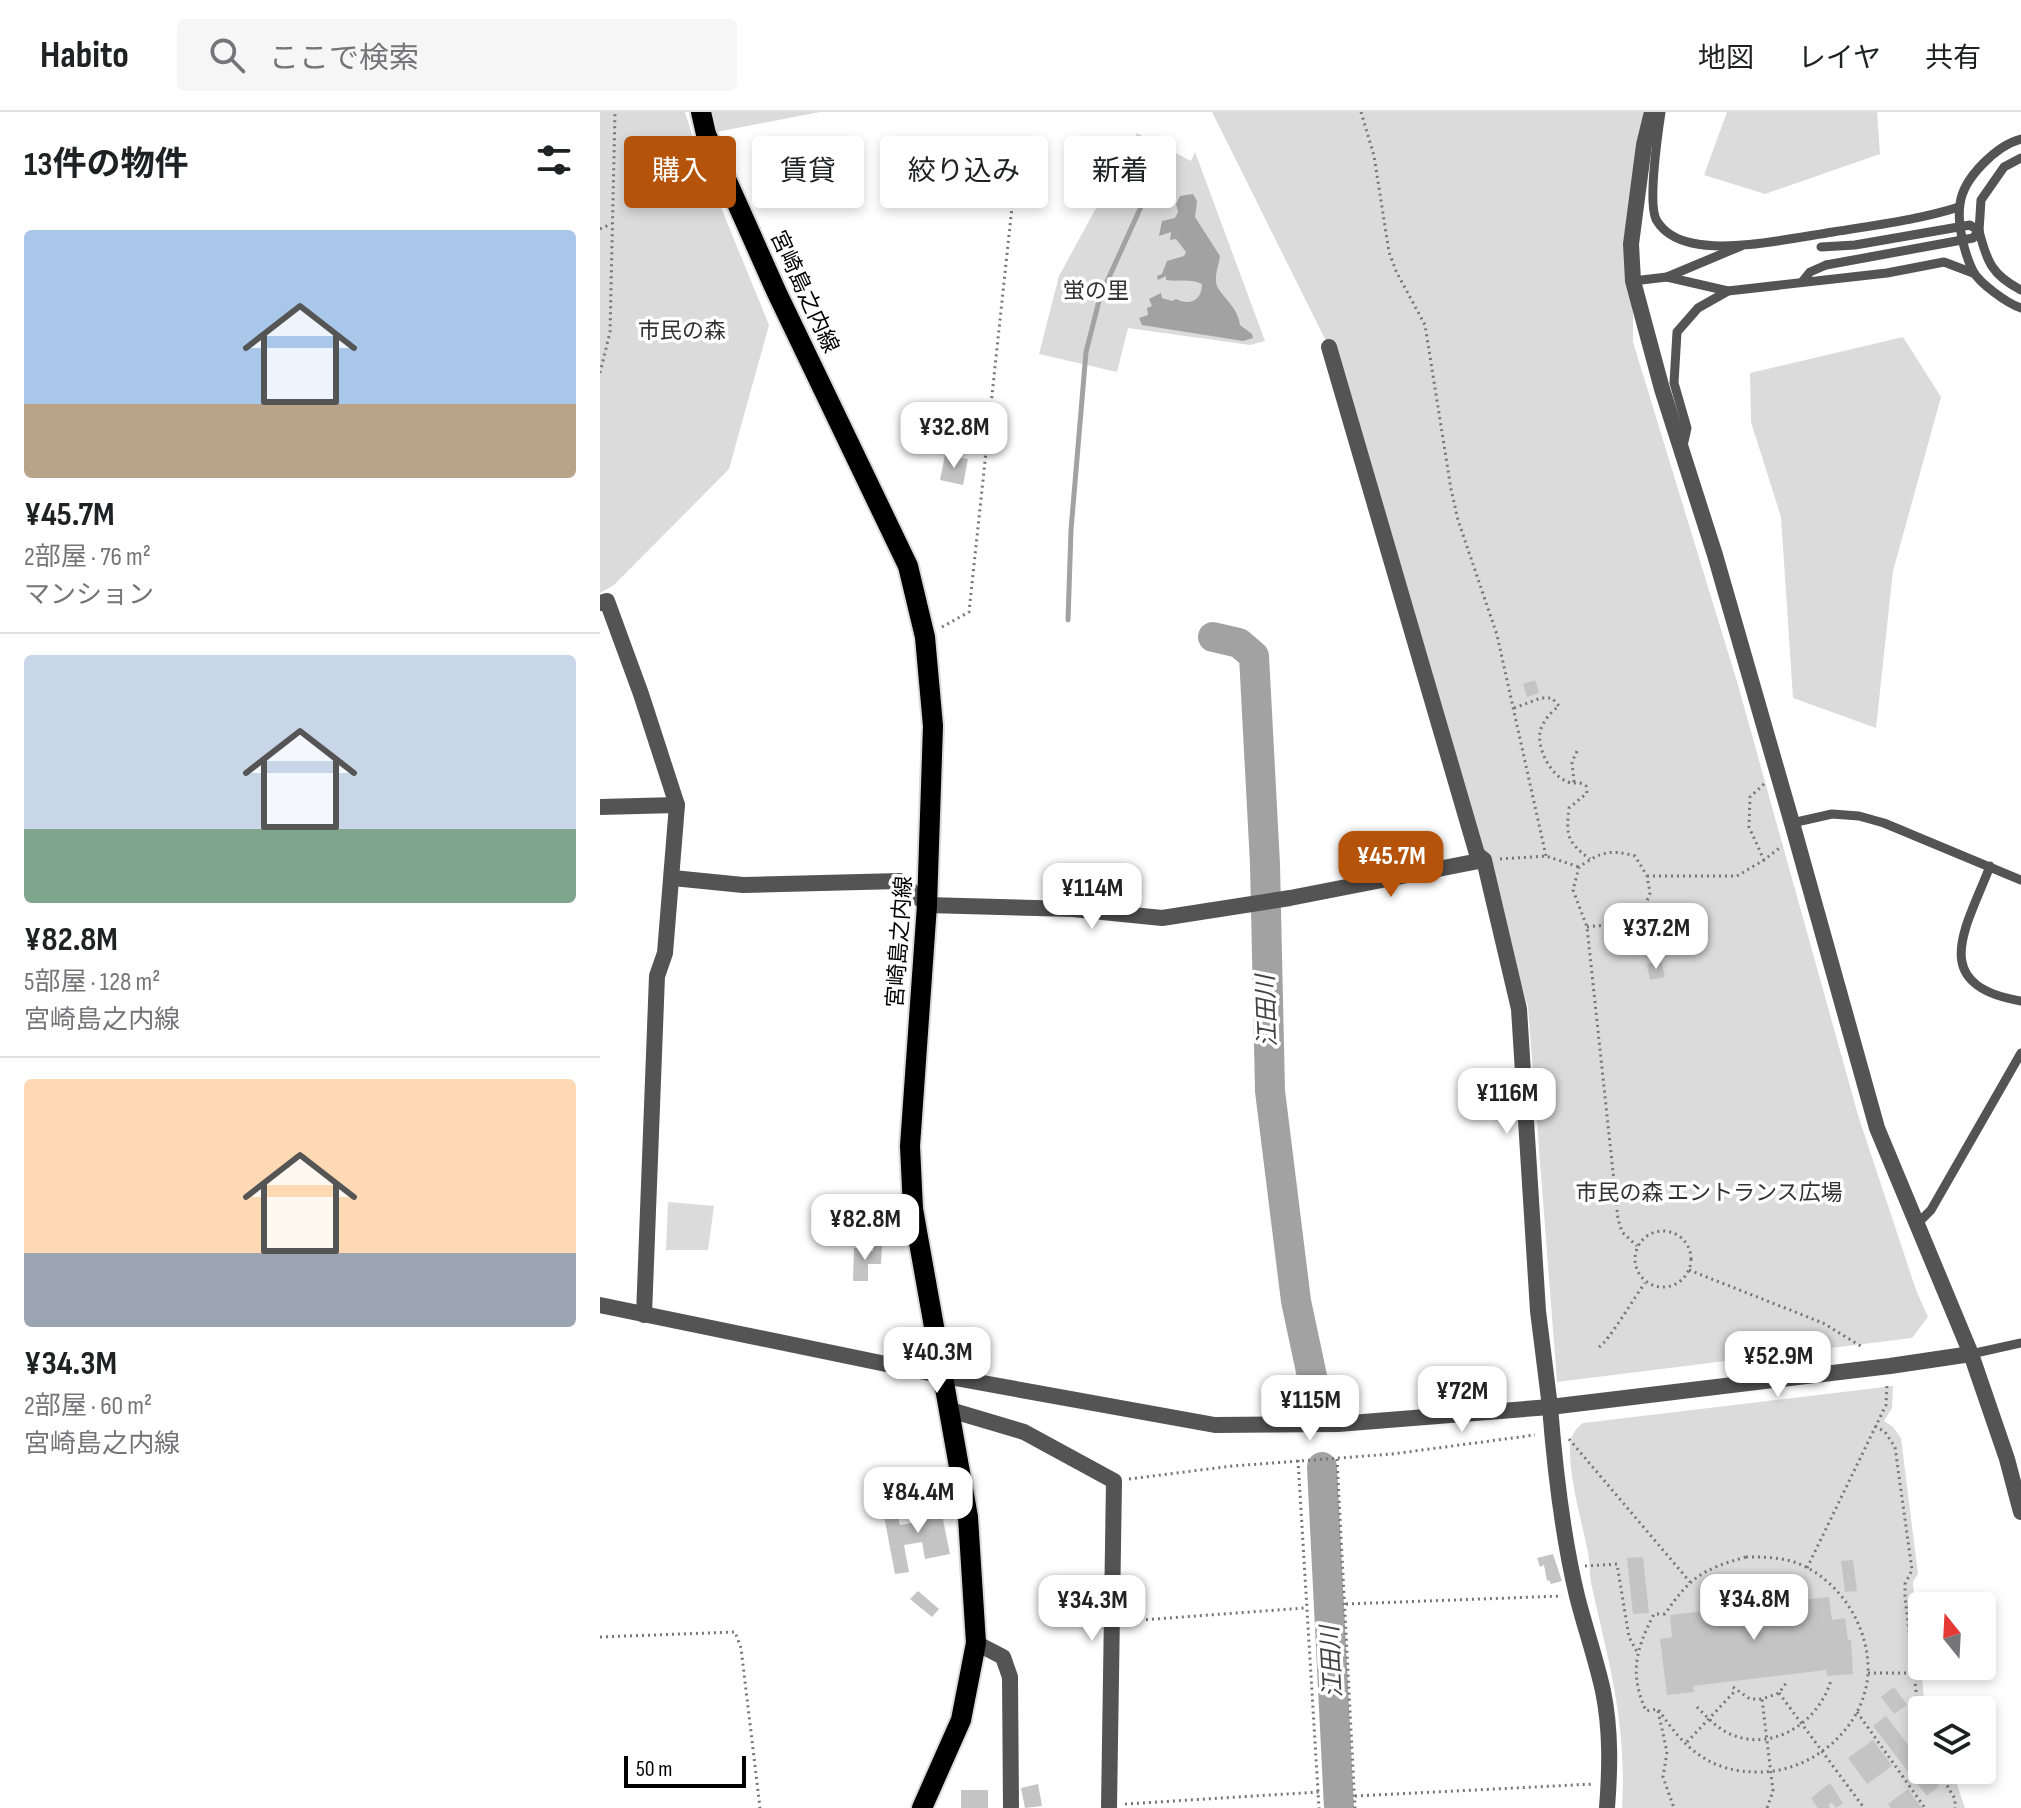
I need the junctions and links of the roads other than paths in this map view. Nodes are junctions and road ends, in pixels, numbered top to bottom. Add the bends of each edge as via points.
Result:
1 (701, 112) edge
2 (1652, 112) edge
3 (1661, 112) edge
4 (2021, 139) edge
5 (2021, 158) edge
6 (1959, 207) junction
7 (1979, 231) junction
8 (1796, 238) junction
9 (1744, 245) junction
10 (1973, 273) junction
11 (1667, 277) junction
12 (1633, 281) junction
13 (1802, 282) junction
14 (2021, 290) edge
15 (1728, 291) junction
16 (2021, 308) edge
17 (1329, 347) dead end
18 (1682, 451) junction
19 (600, 603) edge
20 (677, 805) junction
21 (600, 807) edge
22 (1792, 823) junction
23 (1484, 860) junction
24 (1990, 866) junction
25 (673, 878) junction
26 (2021, 880) edge
27 (927, 905) junction
28 (2021, 1001) edge
29 (2021, 1053) edge
30 (1915, 1226) junction
31 (600, 1305) edge
32 (644, 1315) junction
33 (2021, 1343) edge
34 (1971, 1354) junction
35 (944, 1376) junction
36 (1550, 1407) junction
37 (950, 1410) junction
38 (2021, 1512) edge
39 (976, 1643) junction
40 (1109, 1806) edge
41 (922, 1808) edge
42 (1011, 1808) edge
43 (1607, 1808) edge

1 - 27 main road, 宮崎島之内線 via 771,279 908,566 925,637 933,726
2 - 12 street via 1631,244
3 - 9 lane via 1654,218 1668,234 1693,244
4 - 6 lane via 1987,157
5 - 7 lane via 2004,167 1981,200
6 - 8 lane
6 - 10 lane
7 - 8 lane, bridge via 1970,225 1821,247
7 - 13 lane, bridge via 1973,238 1826,265
7 - 14 lane, bridge via 1985,256 2002,280
8 - 9 lane
9 - 11 lane
10 - 13 lane via 1944,262
10 - 16 lane via 2010,305
11 - 12 lane
11 - 15 lane
12 - 18 street
13 - 15 lane
15 - 18 lane via 1698,308 1677,332 1674,383 1687,428
17 - 23 street via 1477,854
18 - 22 street
19 - 20 street via 607,601
20 - 21 street
20 - 25 street
22 - 24 lane via 1832,814 1859,816
22 - 30 street via 1877,1128
23 - 27 street via 1162,918 1073,909
23 - 36 street via 1519,1009 1538,1311
24 - 26 lane
24 - 28 lane via 1961,939 1960,958 1965,974 1981,989
25 - 27 street via 743,885 900,881
25 - 32 street via 665,953 657,976
27 - 35 main road, 宮崎島之内線 via 910,1146 913,1209
29 - 30 lane via 1931,1210
30 - 34 street
31 - 32 street
32 - 35 street
33 - 34 lane
34 - 36 street
34 - 38 street
35 - 36 street via 1215,1425 1338,1424
35 - 37 main road, 宮崎島之内線
36 - 43 street via 1559,1434 1555,1469 1576,1594 1603,1692 1609,1736
37 - 39 main road, 宮崎島之内線 via 968,1517
37 - 40 street via 1024,1432 1114,1481
39 - 41 main road, 宮崎島之内線 via 961,1720
39 - 42 street via 1003,1657 1010,1677

